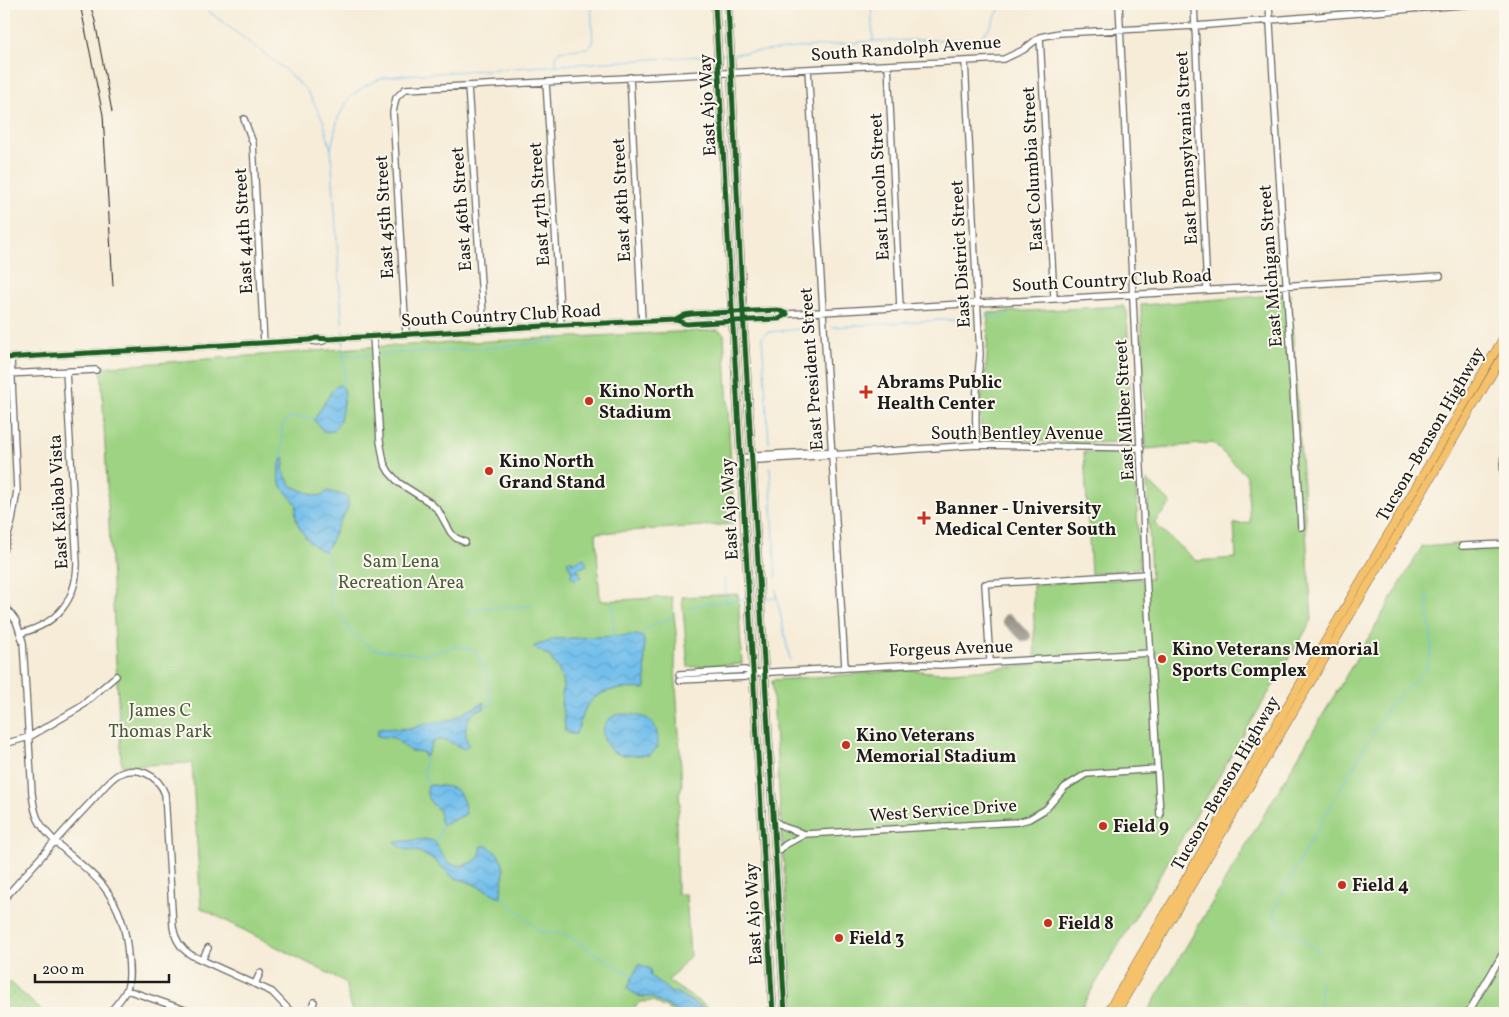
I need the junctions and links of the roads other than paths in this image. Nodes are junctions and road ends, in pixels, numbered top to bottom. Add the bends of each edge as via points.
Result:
1 (715, 4) edge
2 (728, 4) edge
3 (1119, 4) edge
4 (1194, 4) edge
5 (1269, 4) edge
6 (1475, 4) edge
7 (1417, 6) edge
8 (1270, 19) junction
9 (1195, 26) junction
10 (1120, 30) junction
11 (1040, 38) junction
12 (965, 61) junction
13 (888, 65) junction
14 (808, 69) junction
15 (732, 72) junction
16 (719, 73) junction
17 (630, 77) junction
18 (546, 82) junction
19 (468, 86) junction
20 (396, 98) joint
21 (244, 119) dead end
22 (738, 194) junction
23 (725, 195) junction
24 (1440, 276) dead end
25 (1286, 285) junction
26 (1207, 290) junction
27 (1133, 294) junction
28 (1054, 298) junction
29 (977, 303) junction
30 (900, 307) junction
31 (732, 312) junction
32 (743, 312) junction
33 (822, 312) junction
34 (786, 314) junction
35 (676, 320) junction
36 (732, 321) junction
37 (744, 321) junction
38 (642, 322) junction
39 (561, 325) junction
40 (484, 330) junction
41 (406, 334) junction
42 (1505, 335) edge
43 (373, 336) junction
44 (264, 343) junction
45 (1505, 352) edge
46 (7, 358) edge
47 (96, 370) dead end
48 (66, 371) junction
49 (12, 373) junction
50 (4, 374) edge
51 (977, 445) junction
52 (1140, 448) junction
53 (832, 453) junction
54 (1505, 454) edge
55 (740, 458) junction
56 (751, 458) junction
57 (1505, 494) edge
58 (1301, 527) dead end
59 (465, 542) dead end
60 (1505, 544) edge
61 (1462, 546) dead end
62 (4, 549) edge
63 (1146, 574) junction
64 (4, 605) edge
65 (21, 633) junction
66 (1151, 653) junction
67 (990, 662) junction
68 (845, 667) junction
69 (764, 672) junction
70 (753, 673) junction
71 (116, 676) dead end
72 (680, 677) dead end
73 (29, 737) junction
74 (4, 744) edge
75 (1157, 769) junction
76 (1160, 815) dead end
77 (773, 820) junction
78 (805, 834) junction
79 (160, 835) dead end
80 (167, 835) junction
81 (55, 840) junction
82 (775, 854) junction
83 (164, 897) dead end
84 (171, 897) junction
85 (4, 898) edge
86 (768, 940) junction
87 (781, 940) junction
88 (208, 948) dead end
89 (1505, 950) edge
90 (202, 960) junction
91 (260, 973) dead end
92 (255, 984) junction
93 (128, 990) junction
94 (314, 1002) dead end
95 (186, 1012) edge
96 (109, 1013) edge
97 (194, 1013) edge
98 (292, 1013) edge
99 (306, 1013) edge
100 (773, 1013) edge
101 (784, 1013) edge
102 (1107, 1013) edge
103 (1116, 1013) edge
104 (1468, 1013) edge

1 - 16 main road, East Ajo Way
2 - 15 main road, East Ajo Way
3 - 10 street, East Milber Street
4 - 9 street, East Pennsylvania Street
5 - 8 street, East Michigan Street
6 - 7 street, South Randolph Avenue
7 - 8 street, South Randolph Avenue
8 - 9 street, South Randolph Avenue
8 - 25 street, East Michigan Street
9 - 10 street, South Randolph Avenue
9 - 26 street, East Pennsylvania Street
10 - 11 street, South Randolph Avenue via 1059,33
10 - 27 street, East Milber Street
11 - 12 street, South Randolph Avenue via 1004,59
11 - 28 street, East Columbia Street
12 - 13 street, South Randolph Avenue
12 - 29 street, East District Street
13 - 14 street, South Randolph Avenue
13 - 30 street, East Lincoln Street
14 - 15 street, South Randolph Avenue
14 - 33 street, East President Street
15 - 16 street, South Randolph Avenue
15 - 22 main road, East Ajo Way
16 - 17 street, South Randolph Avenue
16 - 23 main road, East Ajo Way
17 - 18 street, South Randolph Avenue
17 - 38 street, East 48th Street
18 - 19 street, South Randolph Avenue
18 - 39 street, East 47th Street
19 - 20 street, South Randolph Avenue via 405,89
19 - 40 street, East 46th Street
20 - 41 street, East 45th Street via 393,112
21 - 44 street, East 44th Street via 253,143
22 - 23 main road
22 - 32 main road, East Ajo Way
23 - 31 main road, East Ajo Way
24 - 25 street, South Country Club Road
25 - 26 street, South Country Club Road
25 - 58 street, East Michigan Street
26 - 27 street, South Country Club Road
27 - 28 street, South Country Club Road
27 - 52 street, East Milber Street
28 - 29 street, South Country Club Road
29 - 30 street, South Country Club Road
29 - 51 street, East District Street via 980,355 975,422
30 - 33 street, South Country Club Road
31 - 32 street, South Country Club Road
31 - 35 street, South Country Club Road via 685,315
31 - 36 main road, East Ajo Way
32 - 34 street, South Country Club Road via 778,310
32 - 37 main road, East Ajo Way
33 - 34 street, South Country Club Road
33 - 53 street, East President Street
34 - 37 street, South Country Club Road via 779,319
35 - 36 street, South Country Club Road via 686,324
35 - 38 street, South Country Club Road
36 - 37 street, South Country Club Road
36 - 55 main road, East Ajo Way
37 - 56 main road, East Ajo Way
38 - 39 street, South Country Club Road
39 - 40 street, South Country Club Road
40 - 41 street, South Country Club Road
41 - 43 street, South Country Club Road
42 - 102 highway, Tucson–Benson Highway
43 - 44 street, South Country Club Road via 319,342
43 - 59 street via 380,441 386,467 399,483 433,505 451,533
44 - 46 street, South Country Club Road
45 - 103 highway, Tucson–Benson Highway
46 - 49 street
47 - 48 street
48 - 49 street
48 - 65 street, East Kaibab Vista via 77,564 75,585 70,601 54,617
49 - 50 street
49 - 62 street via 17,491
51 - 52 street, South Bentley Avenue
51 - 53 street, South Bentley Avenue
52 - 63 street, East Milber Street
53 - 56 street, South Bentley Avenue
53 - 68 street, East President Street
54 - 57 street
55 - 56 street, South Bentley Avenue
55 - 70 main road, East Ajo Way
56 - 69 main road, East Ajo Way
60 - 61 street
63 - 66 street, East Milber Street
63 - 67 street via 985,584
64 - 65 street
65 - 73 street
66 - 67 street, Forgeus Avenue
66 - 75 street, East Milber Street
67 - 68 street, Forgeus Avenue
68 - 69 street, Forgeus Avenue
69 - 70 street, Forgeus Avenue
69 - 77 main road, East Ajo Way
70 - 72 street, Forgeus Avenue via 746,677
70 - 86 main road, East Ajo Way
71 - 73 street via 79,708
73 - 74 street
73 - 81 street via 35,812 42,827
75 - 76 street, East Milber Street
75 - 78 street, West Service Drive via 1086,774 1065,787 1042,811 1018,822
77 - 78 street, West Service Drive
77 - 82 main road, East Ajo Way
78 - 82 street, West Service Drive via 785,844
79 - 80 street
80 - 81 street via 164,794 158,782 149,774 134,770 116,775
80 - 84 street
81 - 85 street
81 - 93 street via 98,880 117,907 127,938
82 - 87 main road, East Ajo Way
83 - 84 street
84 - 90 street via 173,927 178,942 186,952
86 - 87 main road
86 - 100 main road, East Ajo Way
87 - 101 main road, East Ajo Way
88 - 90 street
89 - 104 street
90 - 92 street
91 - 92 street
92 - 98 street via 272,992
93 - 95 street
93 - 96 street
94 - 99 street
95 - 97 street

